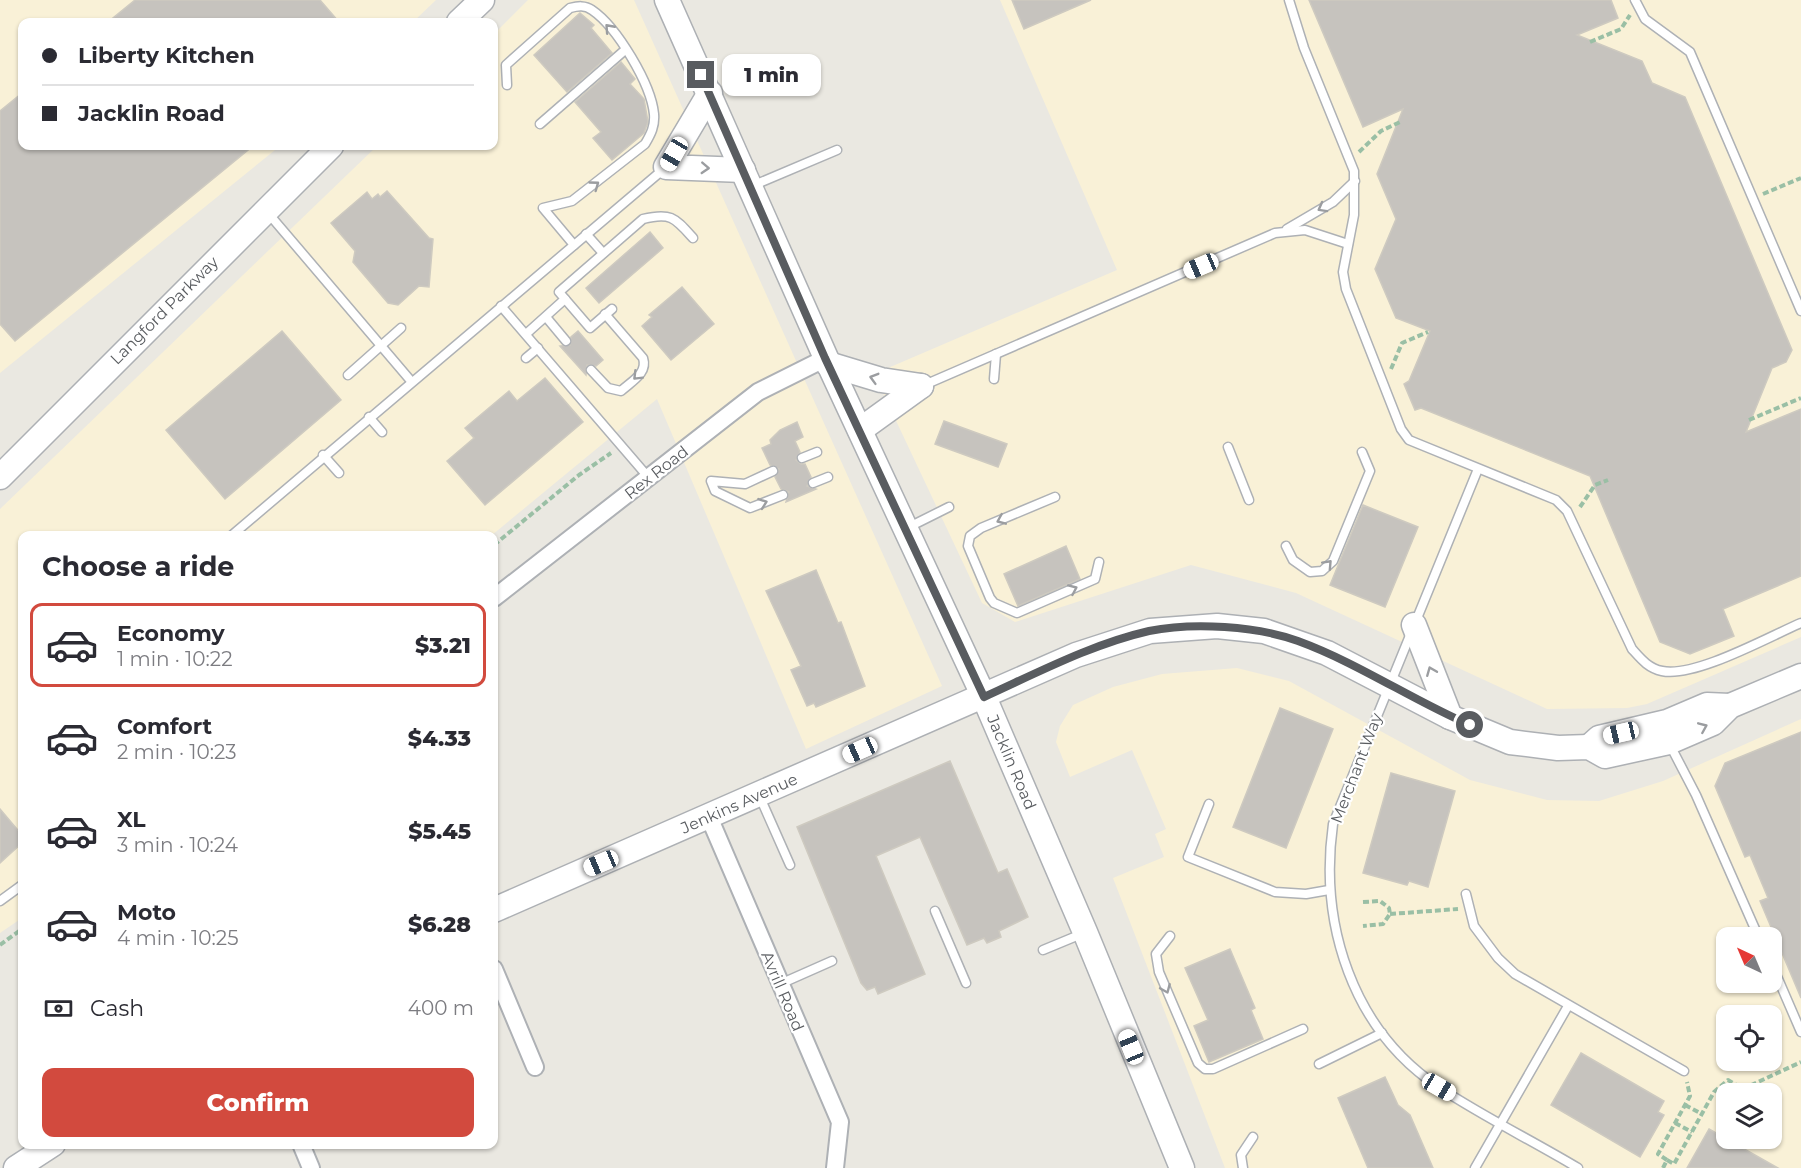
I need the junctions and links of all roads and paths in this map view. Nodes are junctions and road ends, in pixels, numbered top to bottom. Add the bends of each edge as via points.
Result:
1 (482, 0) edge
2 (667, 0) edge
3 (1289, 0) edge
4 (1636, 2) edge
5 (463, 18) edge
6 (1590, 42) dead end
7 (625, 50) junction
8 (507, 85) dead end
9 (710, 93) junction
10 (1400, 122) dead end
11 (540, 124) dead end
12 (327, 150) edge
13 (837, 150) dead end
14 (1350, 161) junction
15 (666, 167) junction
16 (747, 178) junction
17 (1801, 178) edge
18 (1355, 181) junction
19 (1754, 198) junction
20 (265, 209) junction
21 (1286, 230) junction
22 (586, 234) junction
23 (693, 238) dead end
24 (1348, 244) junction
25 (574, 245) junction
26 (603, 254) junction
27 (565, 299) junction
28 (501, 306) junction
29 (1801, 310) edge
30 (546, 317) junction
31 (401, 328) dead end
32 (1428, 332) dead end
33 (526, 334) junction
34 (566, 341) dead end
35 (381, 346) junction
36 (538, 348) junction
37 (996, 354) junction
38 (526, 358) dead end
39 (827, 361) junction
40 (591, 370) dead end
41 (348, 375) dead end
42 (994, 379) dead end
43 (411, 381) junction
44 (921, 386) junction
45 (1384, 387) junction
46 (1801, 398) edge
47 (369, 417) junction
48 (1749, 420) dead end
49 (860, 430) junction
50 (382, 432) dead end
51 (1228, 447) dead end
52 (817, 452) dead end
53 (1362, 452) dead end
54 (608, 454) dead end
55 (323, 455) junction
56 (802, 458) dead end
57 (1478, 469) junction
58 (773, 471) dead end
59 (339, 474) dead end
60 (0, 477) edge
61 (828, 477) dead end
62 (649, 478) junction
63 (1608, 480) dead end
64 (813, 483) dead end
65 (783, 495) dead end
66 (1054, 497) dead end
67 (1249, 500) dead end
68 (949, 507) dead end
69 (1571, 520) junction
70 (906, 528) junction
71 (237, 531) edge
72 (498, 542) edge
73 (1286, 546) dead end
74 (1099, 562) dead end
75 (498, 595) edge
76 (1801, 623) edge
77 (1414, 625) junction
78 (1801, 676) edge
79 (1389, 684) junction
80 (984, 697) junction
81 (1730, 706) junction
82 (1450, 717) junction
83 (1669, 742) junction
84 (1589, 747) junction
85 (759, 795) junction
86 (1209, 804) dead end
87 (708, 817) junction
88 (790, 866) dead end
89 (18, 888) edge
90 (1329, 890) junction
91 (1466, 894) dead end
92 (0, 901) edge
93 (1363, 902) dead end
94 (1469, 907) junction
95 (498, 908) edge
96 (935, 911) dead end
97 (1390, 914) junction
98 (1363, 926) dead end
99 (1754, 927) edge
100 (18, 932) edge
101 (1085, 932) junction
102 (1170, 936) dead end
103 (0, 945) edge
104 (1043, 950) dead end
105 (832, 961) dead end
106 (498, 979) edge
107 (966, 983) dead end
108 (780, 984) junction
109 (1782, 988) edge
110 (1568, 1006) junction
111 (1303, 1029) dead end
112 (1801, 1032) edge
113 (1382, 1033) junction
114 (1801, 1062) edge
115 (1319, 1064) dead end
116 (535, 1067) dead end
117 (1684, 1071) joint
118 (1685, 1105) junction
119 (1702, 1114) junction
120 (1501, 1123) junction
121 (1675, 1123) junction
122 (1692, 1132) junction
123 (1253, 1137) dead end
124 (45, 1149) edge
125 (304, 1149) edge
126 (1667, 1160) junction
127 (16, 1168) edge
128 (311, 1168) edge
129 (835, 1168) edge
130 (1182, 1168) edge
131 (1243, 1168) edge
132 (1475, 1168) edge
133 (1578, 1168) edge
134 (1663, 1168) edge

1 - 5 main road
2 - 9 main road, Jacklin Road
3 - 14 lane
4 - 6 path via 1621,29
4 - 19 lane via 1645,19 1690,52
7 -> 8 lane via 592,10 582,6 570,8 506,65
7 - 11 lane
25 -> 7 lane via 543,208 580,196 645,144 652,132 654,114 649,92
9 - 15 main road
9 - 16 main road, Jacklin Road
10 - 14 path via 1381,131
12 - 20 main road, Langford Parkway
13 - 16 lane
14 - 18 lane
15 -> 16 main road
15 - 22 lane
16 - 39 main road, Jacklin Road
17 - 19 path
18 -> 21 lane via 1333,202
18 - 24 lane
19 - 29 lane
20 - 35 lane
20 - 60 main road, Langford Parkway
21 - 24 lane via 1305,230
21 - 37 lane
22 - 25 lane
22 - 26 lane
23 - 26 lane via 675,218 660,215 643,219
24 - 45 lane via 1343,272 1346,289
25 - 28 lane
26 - 27 lane via 559,292
27 - 30 lane
27 -> 40 lane via 590,328 608,311 645,366 621,391 608,388
28 - 33 lane
28 - 43 lane
30 - 33 lane
30 - 34 lane
31 - 35 lane
32 - 45 path via 1402,343
33 - 36 lane
35 - 41 lane
35 - 43 lane
36 - 38 lane
36 - 62 lane
37 - 42 lane
37 - 44 lane
44 -> 39 main road via 881,380
39 - 49 main road, Jacklin Road
39 - 62 street, Rex Road via 758,392
43 - 47 lane
44 - 49 main road
45 - 57 lane via 1409,440
46 - 48 path
47 - 50 lane
47 - 55 lane
49 - 70 main road, Jacklin Road
51 - 67 lane
52 - 56 lane
73 -> 53 lane via 1293,560 1310,572 1328,567 1333,561 1370,471
54 - 72 path
55 - 59 lane
55 - 71 lane
57 - 69 lane via 1546,494 1567,511
57 - 77 lane, Merchant Way
58 -> 65 lane via 745,484 711,481 715,491 750,508
61 - 64 lane
62 - 75 street, Rex Road
63 - 69 path via 1595,485
66 -> 74 lane via 970,536 968,546 990,598 1017,613 1095,579
68 - 70 lane
69 - 76 lane via 1632,650 1645,664 1678,672 1697,668
70 - 80 main road, Jacklin Road
77 - 79 lane, Merchant Way
82 -> 77 main road
78 - 81 main road
79 - 80 main road, Jenkins Avenue via 1298,641 1264,631 1217,627 1150,631 1076,655
79 - 82 main road, Jenkins Avenue
79 - 90 lane, Merchant Way via 1333,824
80 - 85 main road, Jenkins Avenue
80 - 101 main road, Jacklin Road
83 -> 81 main road via 1713,723
81 - 84 main road via 1707,705 1667,722 1599,738
82 - 84 main road, Jenkins Avenue via 1510,742
83 - 84 main road via 1605,756
83 - 99 lane
85 - 87 main road, Jenkins Avenue
85 - 88 lane
86 - 90 lane via 1188,857 1275,892 1306,894
87 - 95 main road, Jenkins Avenue
87 - 108 street, Avrill Road
89 - 92 lane
90 - 113 lane, Merchant Way via 1344,965 1369,1016
91 - 94 lane
93 - 97 path via 1380,901
94 - 97 path
94 - 110 lane via 1474,926 1498,958 1515,974
96 - 107 lane
97 - 98 path via 1383,924
100 - 103 path
101 - 104 lane
101 - 130 main road, Jacklin Road
102 -> 111 lane via 1156,954 1159,972 1198,1062 1205,1069 1213,1069
105 - 108 lane
106 - 116 street
108 - 129 street, Avrill Road via 840,1122
109 - 112 lane
110 - 117 lane
110 - 120 lane
113 - 115 lane
113 - 120 lane, Merchant Way via 1439,1087
114 - 119 path via 1743,1089 1728,1080 1714,1092
117 - 118 path via 1690,1096
118 - 119 path
118 - 121 path
119 - 122 path
120 - 132 lane
120 - 133 lane, Merchant Way
121 - 122 path
121 - 126 path via 1658,1155
122 - 126 path via 1674,1164
123 - 131 lane via 1241,1155
124 - 127 main road
125 - 128 street
126 - 134 path

